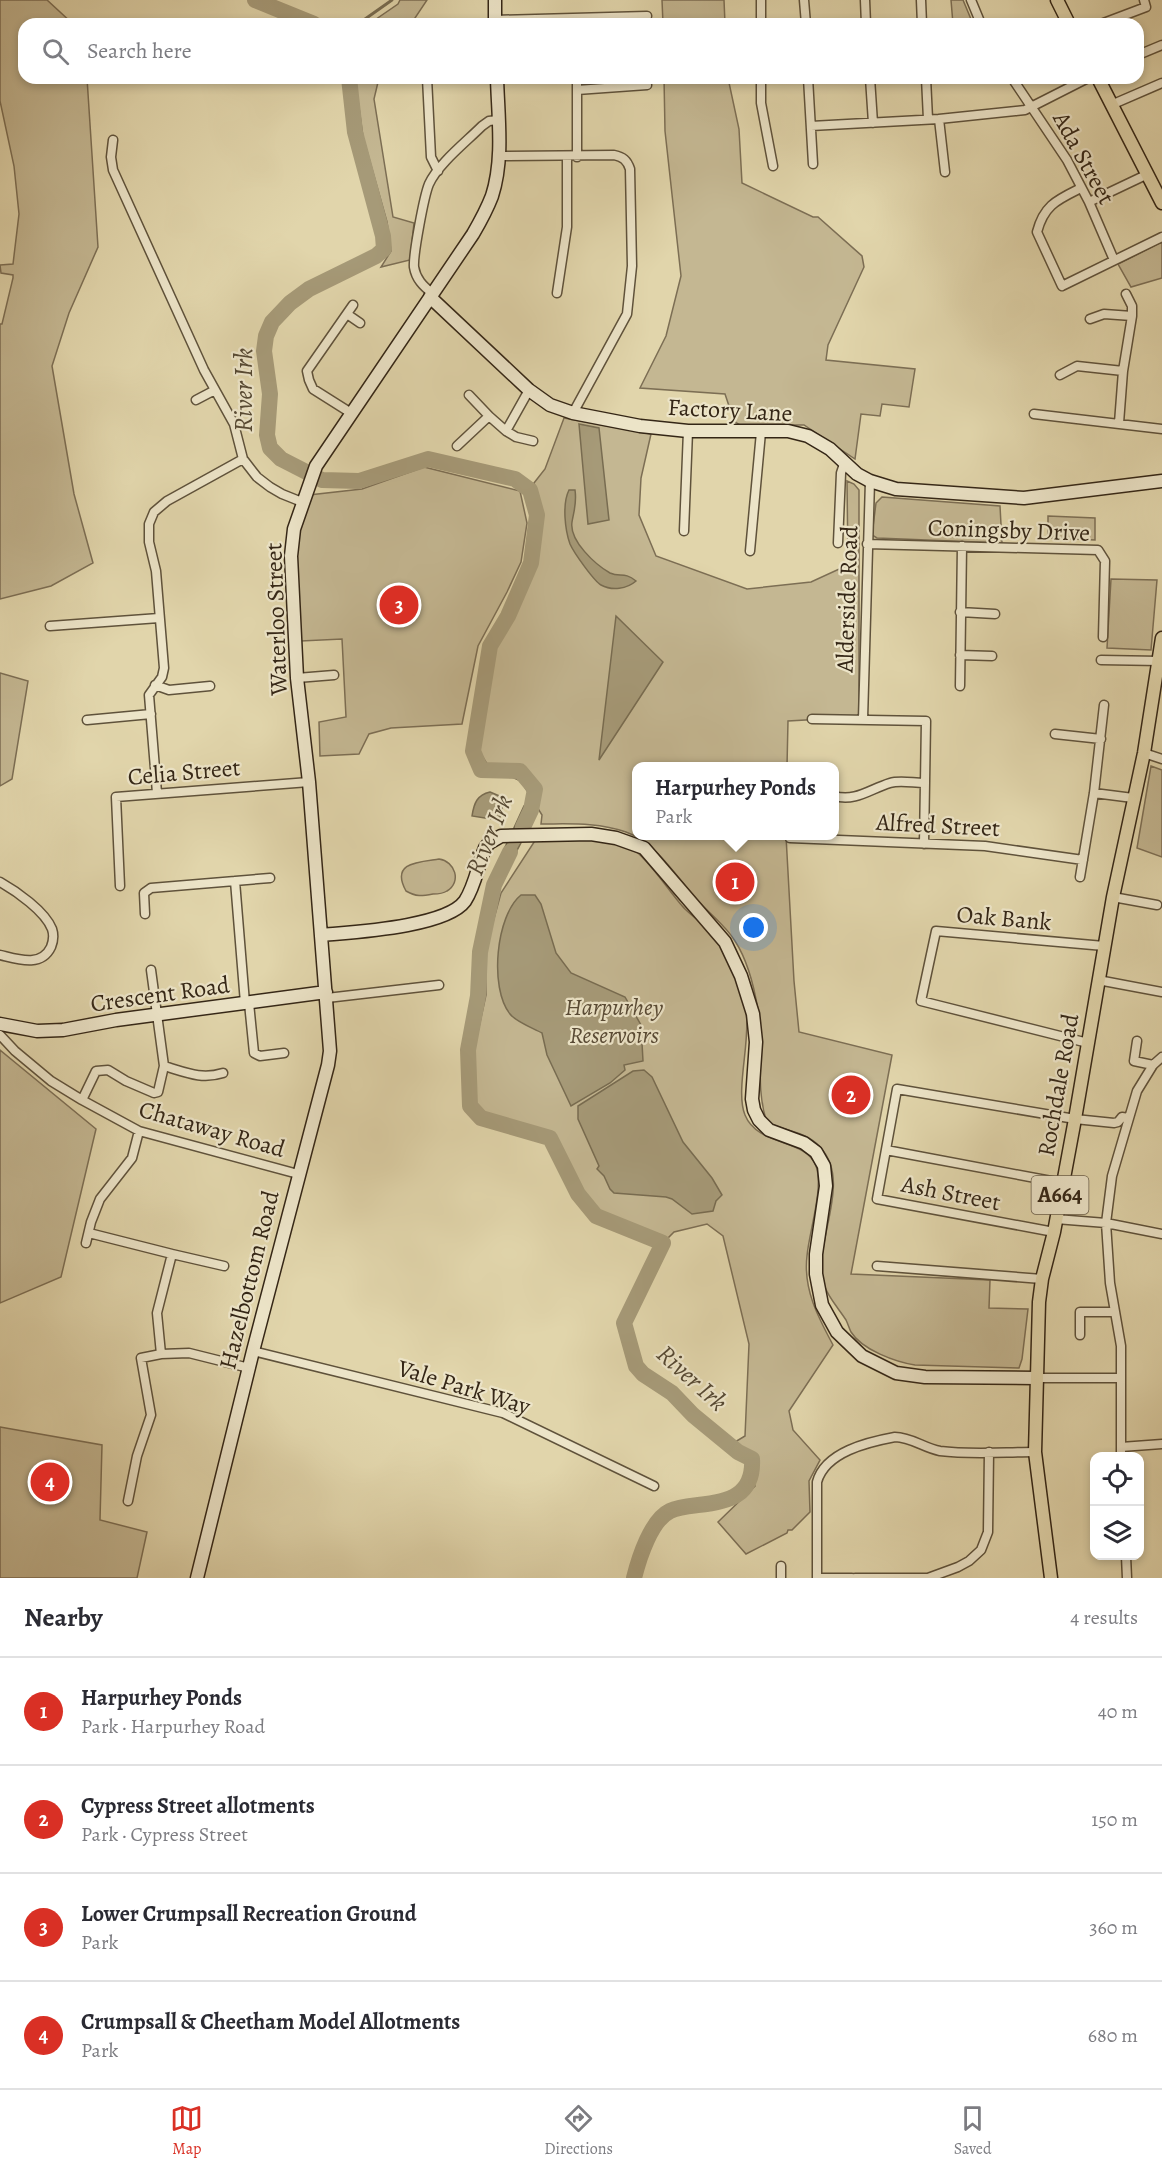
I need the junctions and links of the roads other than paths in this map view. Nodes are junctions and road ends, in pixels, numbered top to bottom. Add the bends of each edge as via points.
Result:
1 (495, 0) edge
2 (761, 0) edge
3 (804, 0) edge
4 (865, 0) edge
5 (921, 0) edge
6 (971, 0) edge
7 (1057, 0) edge
8 (1145, 4) edge
9 (647, 16) dead end
10 (495, 18) edge
11 (619, 18) edge
12 (761, 18) edge
13 (806, 18) edge
14 (866, 18) edge
15 (922, 18) edge
16 (978, 18) edge
17 (1066, 18) edge
18 (1114, 18) edge
19 (1162, 45) edge
20 (1144, 52) edge
21 (1162, 83) edge
22 (428, 84) edge
23 (497, 84) edge
24 (577, 84) edge
25 (761, 84) edge
26 (808, 84) edge
27 (870, 84) edge
28 (926, 84) edge
29 (1016, 84) edge
30 (1076, 84) edge
31 (1101, 84) edge
32 (647, 86) dead end
33 (577, 90) junction
34 (1112, 105) junction
35 (1032, 107) junction
36 (928, 119) junction
37 (939, 119) junction
38 (498, 120) junction
39 (873, 123) junction
40 (811, 126) junction
41 (113, 140) dead end
42 (498, 156) junction
43 (572, 157) junction
44 (813, 164) dead end
45 (773, 166) dead end
46 (438, 171) junction
47 (945, 172) dead end
48 (1148, 174) junction
49 (1081, 188) junction
50 (1089, 202) junction
51 (1162, 203) edge
52 (1162, 237) edge
53 (1114, 260) junction
54 (557, 293) dead end
55 (1126, 294) dead end
56 (431, 295) junction
57 (353, 305) dead end
58 (347, 314) junction
59 (1132, 316) junction
60 (1090, 319) dead end
61 (360, 323) dead end
62 (1123, 371) junction
63 (1060, 375) dead end
64 (215, 390) junction
65 (529, 390) junction
66 (469, 395) dead end
67 (196, 400) dead end
68 (351, 413) junction
69 (573, 413) junction
70 (1034, 414) dead end
71 (489, 416) junction
72 (1119, 423) junction
73 (1162, 429) edge
74 (506, 431) junction
75 (688, 431) junction
76 (760, 432) junction
77 (533, 441) dead end
78 (457, 446) dead end
79 (243, 459) junction
80 (844, 464) junction
81 (870, 481) junction
82 (1162, 481) edge
83 (302, 502) junction
84 (684, 531) dead end
85 (838, 543) dead end
86 (867, 544) junction
87 (962, 546) junction
88 (750, 551) dead end
89 (960, 612) junction
90 (995, 615) dead end
91 (159, 618) junction
92 (50, 626) dead end
93 (1103, 637) dead end
94 (1162, 638) edge
95 (960, 655) junction
96 (992, 656) dead end
97 (1101, 660) dead end
98 (1160, 661) junction
99 (334, 675) dead end
100 (297, 678) junction
101 (155, 685) junction
102 (210, 686) dead end
103 (960, 686) dead end
104 (1104, 705) dead end
105 (151, 714) junction
106 (812, 718) dead end
107 (863, 719) junction
108 (87, 720) dead end
109 (1055, 734) dead end
110 (1101, 739) junction
111 (1144, 753) junction
112 (1162, 759) edge
113 (309, 782) junction
114 (924, 783) junction
115 (1094, 793) junction
116 (157, 794) junction
117 (116, 797) junction
118 (839, 797) edge
119 (107, 798) dead end
120 (1133, 798) junction
121 (835, 840) edge
122 (924, 844) junction
123 (1083, 860) junction
124 (1080, 877) dead end
125 (270, 878) dead end
126 (235, 881) junction
127 (0, 882) edge
128 (120, 886) dead end
129 (1113, 897) junction
130 (1157, 905) dead end
131 (146, 914) dead end
132 (322, 935) junction
133 (1104, 946) junction
134 (0, 955) edge
135 (151, 970) dead end
136 (1098, 980) junction
137 (439, 985) dead end
138 (1162, 992) edge
139 (326, 995) junction
140 (247, 1003) junction
141 (156, 1014) junction
142 (0, 1024) edge
143 (0, 1035) edge
144 (1137, 1041) dead end
145 (1088, 1043) junction
146 (284, 1053) dead end
147 (1162, 1057) edge
148 (1153, 1065) junction
149 (164, 1066) junction
150 (223, 1073) dead end
151 (82, 1100) junction
152 (1129, 1118) junction
153 (1075, 1119) junction
154 (139, 1131) junction
155 (886, 1150) junction
156 (298, 1174) junction
157 (1062, 1183) junction
158 (1056, 1219) junction
159 (1106, 1223) junction
160 (1054, 1232) junction
161 (89, 1233) junction
162 (1162, 1234) edge
163 (86, 1243) dead end
164 (172, 1254) junction
165 (224, 1266) dead end
166 (877, 1266) dead end
167 (1042, 1279) junction
168 (1114, 1312) junction
169 (1080, 1335) dead end
170 (253, 1351) junction
171 (161, 1354) junction
172 (249, 1368) junction
173 (1036, 1378) junction
174 (1120, 1378) junction
175 (1162, 1444) edge
176 (989, 1452) junction
177 (1035, 1452) junction
178 (1121, 1452) edge
179 (654, 1486) dead end
180 (128, 1501) dead end
181 (1126, 1560) edge
182 (781, 1566) dead end
183 (197, 1578) edge
184 (781, 1578) edge
185 (818, 1578) edge
186 (854, 1578) edge
187 (1051, 1578) edge
188 (1127, 1578) edge

1 - 10 street
2 - 12 street
3 - 13 street
4 - 14 street
5 - 15 street
6 - 16 street
7 - 17 main road
8 - 18 street
9 - 11 street
19 - 20 street
21 - 34 street
22 - 46 street via 431,157
23 - 38 street, Waterloo Street
24 - 33 street
25 - 45 street
26 - 40 street
27 - 39 street
28 - 36 street
29 - 35 street, Ada Street
30 - 35 street
31 - 34 main road
32 - 33 street
33 - 43 street
34 - 48 main road
35 - 37 street
35 - 49 street, Ada Street
36 - 37 street
36 - 39 street
37 - 47 street
38 - 42 street, Waterloo Street
38 - 46 street via 485,123
39 - 40 street
40 - 44 street
41 - 64 street via 113,170
42 - 43 street
42 - 56 street, Waterloo Street via 492,195 483,216
43 - 54 street
43 - 69 street via 614,155 627,162 632,266 627,314
46 - 56 street via 426,194 414,263 418,279
48 - 50 street
48 - 51 main road
49 - 50 street, Ada Street
49 - 53 street via 1055,201 1041,217 1036,232 1062,286
50 - 53 street, Ada Street
52 - 53 street
55 - 59 street
56 - 65 street, Factory Lane
56 - 68 street, Waterloo Street
57 - 58 street
58 - 61 street
58 - 68 street via 307,371 314,389
59 - 60 street via 1104,314
59 - 62 street
62 - 63 street via 1077,366
62 - 72 street
64 - 67 street
64 - 79 street via 234,424
65 - 69 street, Factory Lane via 550,405
65 - 74 street
66 - 71 street
68 - 83 street, Waterloo Street via 316,466
69 - 75 street, Factory Lane
70 - 72 street
71 - 74 street
71 - 78 street
72 - 73 street
74 - 77 street
75 - 76 street, Factory Lane
75 - 84 street
76 - 80 street, Factory Lane via 788,431 808,436
76 - 88 street
79 - 83 street via 270,487
79 - 91 street via 154,512 148,534 156,570
80 - 81 street, Factory Lane
80 - 85 street
81 - 82 street, Factory Lane via 896,489 1024,498
81 - 86 street, Alderside Road
83 - 100 street, Waterloo Street via 291,556
86 - 87 street, Coningsby Drive
86 - 107 street, Alderside Road
87 - 89 street
87 - 93 street, Coningsby Drive via 1098,550 1105,561
89 - 90 street
89 - 95 street
91 - 92 street
91 - 101 street via 164,673
94 - 98 main road, Rochdale Road / A664
95 - 96 street
95 - 103 street
97 - 98 street
98 - 111 main road, Rochdale Road / A664
99 - 100 street
100 - 113 street, Waterloo Street
101 - 102 street via 169,690
101 - 105 street via 149,695
104 - 110 street
105 - 108 street
105 - 116 street
106 - 107 street
107 - 114 street via 926,721
109 - 110 street
110 - 115 street
111 - 112 street
111 - 120 main road, Rochdale Road / A664
113 - 116 street, Celia Street
113 - 132 street, Waterloo Street
114 - 118 street via 894,782 851,798
114 - 122 street
115 - 120 street
115 - 123 street
116 - 117 street, Celia Street
117 - 119 street
117 - 128 street, Celia Street
120 - 129 main road, Rochdale Road / A664
121 - 122 street, Alfred Street
122 - 123 street, Alfred Street via 1011,848
123 - 124 street
125 - 126 street
126 - 131 street via 151,888 144,893
126 - 140 street
127 - 134 street via 37,910 49,923 53,935 49,951 35,960
129 - 130 street
129 - 133 main road, Rochdale Road / A664
132 - 139 street, Waterloo Street
132 - 173 street via 388,928 454,911 467,898 485,848 501,836 607,836 644,848 725,942 741,976 753,1014 756,1042 752,1098 759,1120 769,1130 804,1143 816,1152 824,1166 826,1186 816,1274 822,1305 837,1332 862,1356 896,1373
133 - 136 main road, Rochdale Road / A664
133 - 145 street, Oak Bank via 936,931 921,1001
135 - 141 street
136 - 138 street
136 - 145 main road, Rochdale Road / A664
137 - 139 street
139 - 140 street, Crescent Road
139 - 156 street, Hazelbottom Road via 328,1065
140 - 141 street, Crescent Road
140 - 146 street via 254,1053
141 - 142 street, Crescent Road via 63,1030 37,1031
141 - 149 street
143 - 151 street, Chataway Road via 51,1081
144 - 148 street via 1134,1061
145 - 153 main road, Rochdale Road / A664
147 - 148 street
148 - 152 street via 1137,1091
149 - 150 street via 198,1077
149 - 151 street via 158,1092 108,1070 96,1071
151 - 154 street, Chataway Road
152 - 153 street via 1122,1117 1114,1124
152 - 159 street via 1112,1176
153 - 155 street via 897,1089
153 - 157 main road, Rochdale Road / A664
154 - 156 street, Chataway Road
154 - 161 street via 132,1158 100,1198
155 - 157 street
155 - 160 street, Ash Street via 877,1199
156 - 170 street, Hazelbottom Road
157 - 158 main road, Rochdale Road / A664
158 - 159 street
158 - 160 main road, Rochdale Road / A664
159 - 162 street
159 - 168 street
160 - 167 main road, Rochdale Road / A664
161 - 163 street
161 - 164 street
164 - 165 street
164 - 171 street via 157,1313
166 - 167 street
167 - 173 main road, Rochdale Road / A664
168 - 169 street via 1080,1312
168 - 174 street via 1121,1346
170 - 172 street, Hazelbottom Road
170 - 179 street, Vale Park Way via 503,1413
171 - 172 street via 189,1353
171 - 180 street via 141,1358 151,1415
172 - 183 street, Hazelbottom Road
173 - 174 street
173 - 177 main road, Rochdale Road / A664
174 - 178 street
175 - 178 street
176 - 177 street
176 - 185 street via 938,1450 895,1437 830,1460 817,1482
176 - 186 street via 988,1532 981,1550 969,1561 928,1578
177 - 187 main road, Rochdale Road / A664
181 - 188 street
182 - 184 street
185 - 186 street

